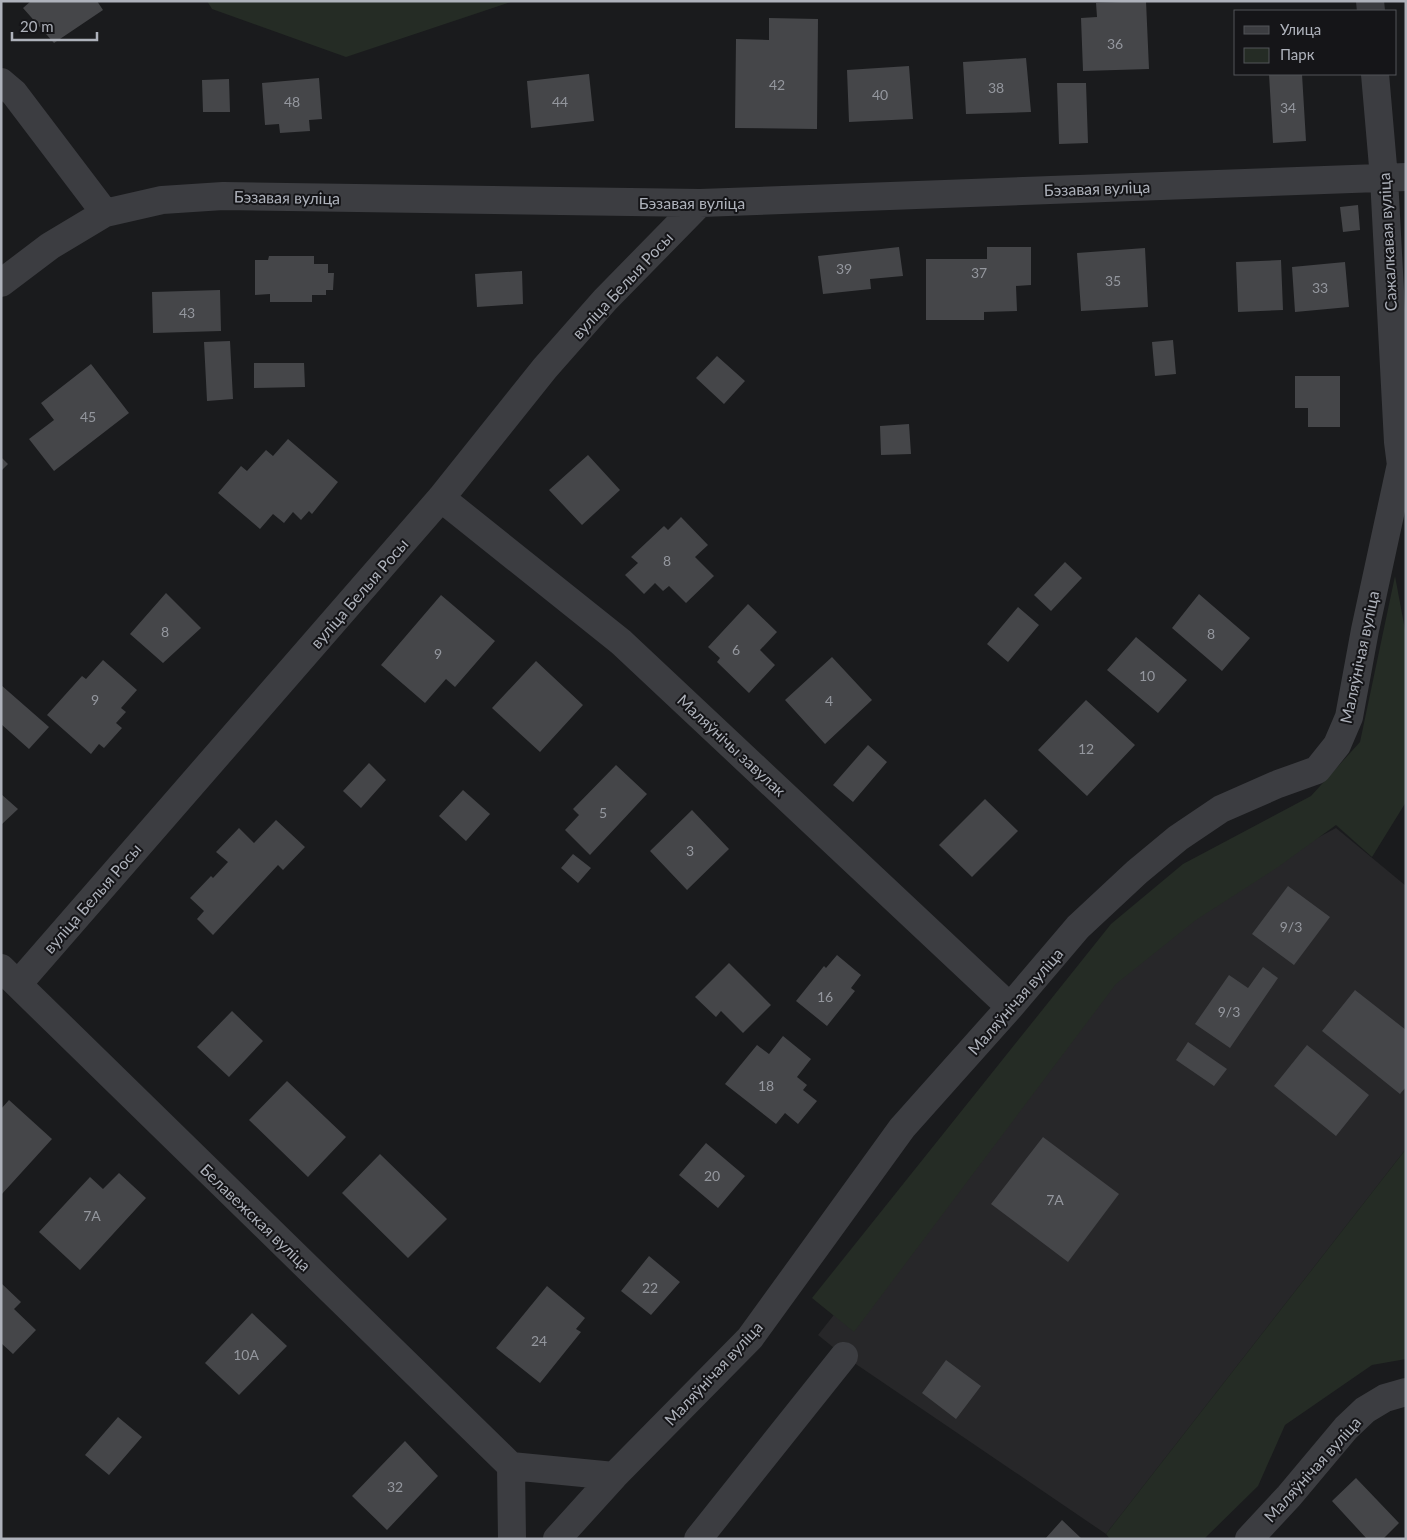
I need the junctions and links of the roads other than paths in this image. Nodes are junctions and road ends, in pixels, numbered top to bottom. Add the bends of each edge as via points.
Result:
1 (1376, 75) edge
2 (1, 82) edge
3 (1395, 177) edge
4 (700, 203) junction
5 (105, 212) junction
6 (1, 283) edge
7 (1401, 464) junction
8 (441, 498) junction
9 (1406, 500) edge
10 (10, 976) edge
11 (1010, 1007) junction
12 (844, 1356) dead end
13 (1406, 1392) edge
14 (511, 1466) junction
15 (614, 1476) junction
16 (512, 1539) edge
17 (557, 1539) edge
18 (698, 1539) edge
19 (1249, 1539) edge

1 - 3 street, Сажалкавая вуліца
2 - 5 street via 14,93
3 - 4 street, Бэзавая вуліца
3 - 7 street, Сажалкавая вуліца
4 - 5 street, Бэзавая вуліца via 223,196 162,200
4 - 8 street, вуліца Белыя Росы via 605,300 551,361
5 - 6 street, Бэзавая вуліца via 50,246
7 - 9 street, Сажалкавая вуліца
7 - 11 street, Маляўнічая вуліца via 1349,717 1338,745 1317,770 1221,809 1178,838 1078,927
8 - 10 street, вуліца Белыя Росы
8 - 11 street, Маляўнічы завулак via 621,642
10 - 14 street, Белавежская вуліца
11 - 15 street, Маляўнічая вуліца via 902,1128 750,1338
12 - 18 street
13 - 19 street, Маляўнічая вуліца via 1385,1398 1346,1428
14 - 15 street
14 - 16 street
15 - 17 street, Маляўнічая вуліца

